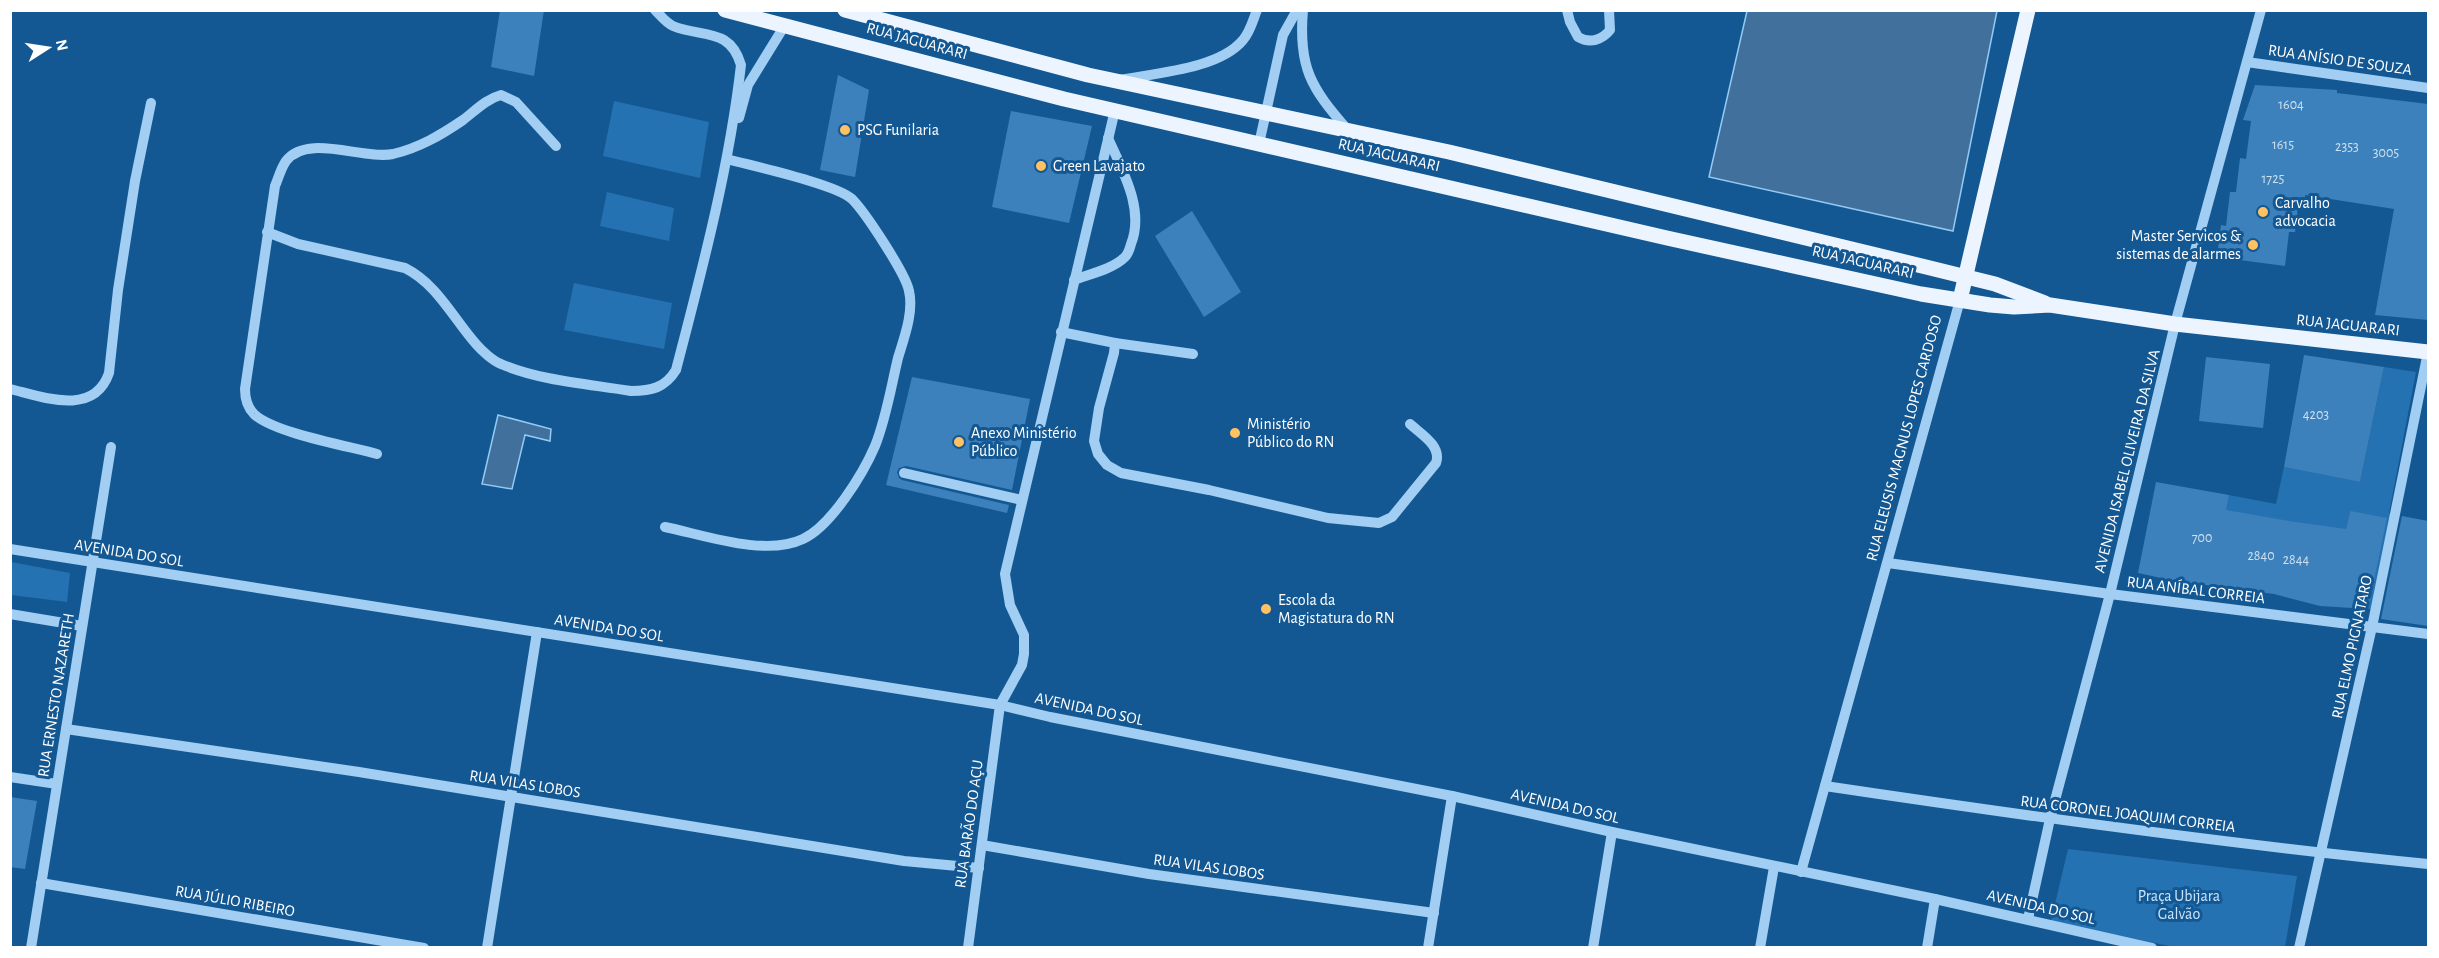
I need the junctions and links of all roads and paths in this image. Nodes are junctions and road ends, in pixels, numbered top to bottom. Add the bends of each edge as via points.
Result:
1 (655, 10) edge
2 (725, 10) edge
3 (845, 10) edge
4 (1257, 10) edge
5 (1297, 10) edge
6 (1303, 10) edge
7 (1567, 10) edge
8 (1609, 10) edge
9 (2028, 10) edge
10 (2260, 10) edge
11 (785, 25) junction
12 (2247, 62) junction
13 (1113, 81) junction
14 (744, 84) junction
15 (2428, 88) edge
16 (151, 103) dead end
17 (1115, 110) junction
18 (1267, 115) junction
19 (1347, 129) junction
20 (1108, 138) junction
21 (1259, 144) junction
22 (556, 146) dead end
23 (727, 159) junction
24 (267, 232) junction
25 (1966, 276) junction
26 (1074, 280) junction
27 (1960, 300) junction
28 (2050, 305) junction
29 (2175, 324) junction
30 (1061, 332) junction
31 (1115, 343) junction
32 (2428, 352) edge
33 (1193, 354) dead end
34 (10, 388) edge
35 (1410, 424) dead end
36 (111, 447) dead end
37 (377, 454) dead end
38 (904, 473) dead end
39 (1022, 500) junction
40 (665, 526) dead end
41 (10, 549) edge
42 (93, 563) junction
43 (1888, 563) junction
44 (2110, 594) junction
45 (10, 614) edge
46 (82, 626) junction
47 (2372, 627) junction
48 (537, 632) junction
49 (2428, 634) edge
50 (1000, 705) junction
51 (66, 729) junction
52 (10, 777) edge
53 (57, 784) junction
54 (1825, 786) junction
55 (1452, 796) junction
56 (511, 798) junction
57 (2050, 819) junction
58 (1612, 832) junction
59 (982, 845) junction
60 (2321, 853) junction
61 (2428, 864) edge
62 (979, 867) junction
63 (1774, 867) junction
64 (1800, 872) junction
65 (41, 883) junction
66 (1935, 898) junction
67 (1434, 913) junction
68 (2028, 919) junction
69 (2099, 935) junction
70 (31, 948) edge
71 (424, 948) edge
72 (487, 948) edge
73 (968, 948) edge
74 (1428, 948) edge
75 (1593, 948) edge
76 (1760, 948) edge
77 (1927, 948) edge
78 (2097, 948) edge
79 (2152, 948) edge
80 (2299, 948) edge

1 - 14 street via 671,25 724,39 737,52
2 - 11 main road, RUA JAGUARARI
3 - 13 main road, RUA JAGUARARI
4 - 13 street via 1244,39 1231,51 1208,62
5 - 18 street via 1283,35
6 - 19 street via 1303,48 1310,80 1324,104
7 - 8 street via 1578,37 1592,41 1611,30
9 - 25 main road, RUA ELEUSIS MAGNUS LOPES CARDOSO
10 - 12 street, AVENIDA ISABEL OLIVEIRA DA SILVA
11 - 14 street
11 - 17 main road, RUA JAGUARARI
12 - 15 street, RUA ANÍSIO DE SOUZA
12 - 29 street, AVENIDA ISABEL OLIVEIRA DA SILVA
13 - 18 main road, RUA JAGUARARI
14 - 23 street
16 - 34 street via 135,181 105,383 93,396 78,400 52,399
17 - 20 street
17 - 21 main road, RUA JAGUARARI
18 - 19 main road, RUA JAGUARARI
18 - 21 street
19 - 25 main road, RUA JAGUARARI
20 - 26 street
20 - 26 street via 1134,204 1137,224 1126,256
21 - 27 main road, RUA JAGUARARI via 1667,238
22 - 24 street via 516,102 501,95 413,150 380,156 312,147 287,160 275,186
23 - 24 street via 676,370 664,385 645,391 569,381 499,364 478,346 418,274 405,267 298,244
23 - 40 street via 834,189 851,198 903,275 910,300 905,331 875,446 854,485 815,531 796,541 761,546
24 - 37 street via 245,389 250,409 264,422
25 - 27 main road, RUA ELEUSIS MAGNUS LOPES CARDOSO
25 - 28 main road, RUA JAGUARARI
26 - 30 street
27 - 28 main road, RUA JAGUARARI via 2014,307
27 - 43 street, RUA ELEUSIS MAGNUS LOPES CARDOSO
28 - 29 main road, RUA JAGUARARI
29 - 32 main road, RUA JAGUARARI
29 - 44 street, AVENIDA ISABEL OLIVEIRA DA SILVA
30 - 31 street
30 - 39 street
31 - 33 street
31 - 35 street via 1094,441 1107,465 1121,473 1328,518 1379,523 1392,517 1439,456 1437,449
32 - 47 street, RUA ELMO PIGNATARO
36 - 42 street, RUA ERNESTO NAZARETH
38 - 39 street
39 - 50 street via 1005,574 1010,605 1024,635 1024,654
41 - 42 street, AVENIDA DO SOL
42 - 46 street, RUA ERNESTO NAZARETH
42 - 48 street, AVENIDA DO SOL
43 - 44 street, RUA ANÍBAL CORREIA
43 - 54 street, RUA ELEUSIS MAGNUS LOPES CARDOSO
44 - 47 street, RUA ANÍBAL CORREIA
44 - 57 street, AVENIDA ISABEL OLIVEIRA DA SILVA
45 - 46 street
46 - 51 street, RUA ERNESTO NAZARETH
47 - 49 street, RUA ANÍBAL CORREIA
47 - 60 street, RUA ELMO PIGNATARO
48 - 50 street, AVENIDA DO SOL
48 - 56 street
50 - 55 street, AVENIDA DO SOL
50 - 59 street, RUA BARÃO DO AÇU
51 - 53 street, RUA ERNESTO NAZARETH
51 - 56 street, RUA VILAS LOBOS
52 - 53 street
53 - 65 street, RUA ERNESTO NAZARETH
54 - 57 street, RUA CORONEL JOAQUIM CORREIA
54 - 64 street, RUA ELEUSIS MAGNUS LOPES CARDOSO
55 - 58 street, AVENIDA DO SOL
55 - 67 street
56 - 62 street, RUA VILAS LOBOS via 904,861
56 - 72 street
57 - 60 street, RUA CORONEL JOAQUIM CORREIA
57 - 68 street, AVENIDA ISABEL OLIVEIRA DA SILVA
58 - 63 street, AVENIDA DO SOL
58 - 75 street
59 - 62 street, RUA BARÃO DO AÇU
59 - 67 street, RUA VILAS LOBOS via 1149,874
60 - 61 street, RUA CORONEL JOAQUIM CORREIA
60 - 80 street, RUA ELMO PIGNATARO
62 - 73 street, RUA BARÃO DO AÇU
63 - 64 street, AVENIDA DO SOL
63 - 76 street
64 - 66 street, AVENIDA DO SOL
65 - 70 street, RUA ERNESTO NAZARETH
65 - 71 street, RUA JÚLIO RIBEIRO
66 - 68 street, AVENIDA DO SOL
66 - 77 street
67 - 74 street
68 - 69 street, AVENIDA DO SOL
69 - 78 street
69 - 79 street, AVENIDA DO SOL

